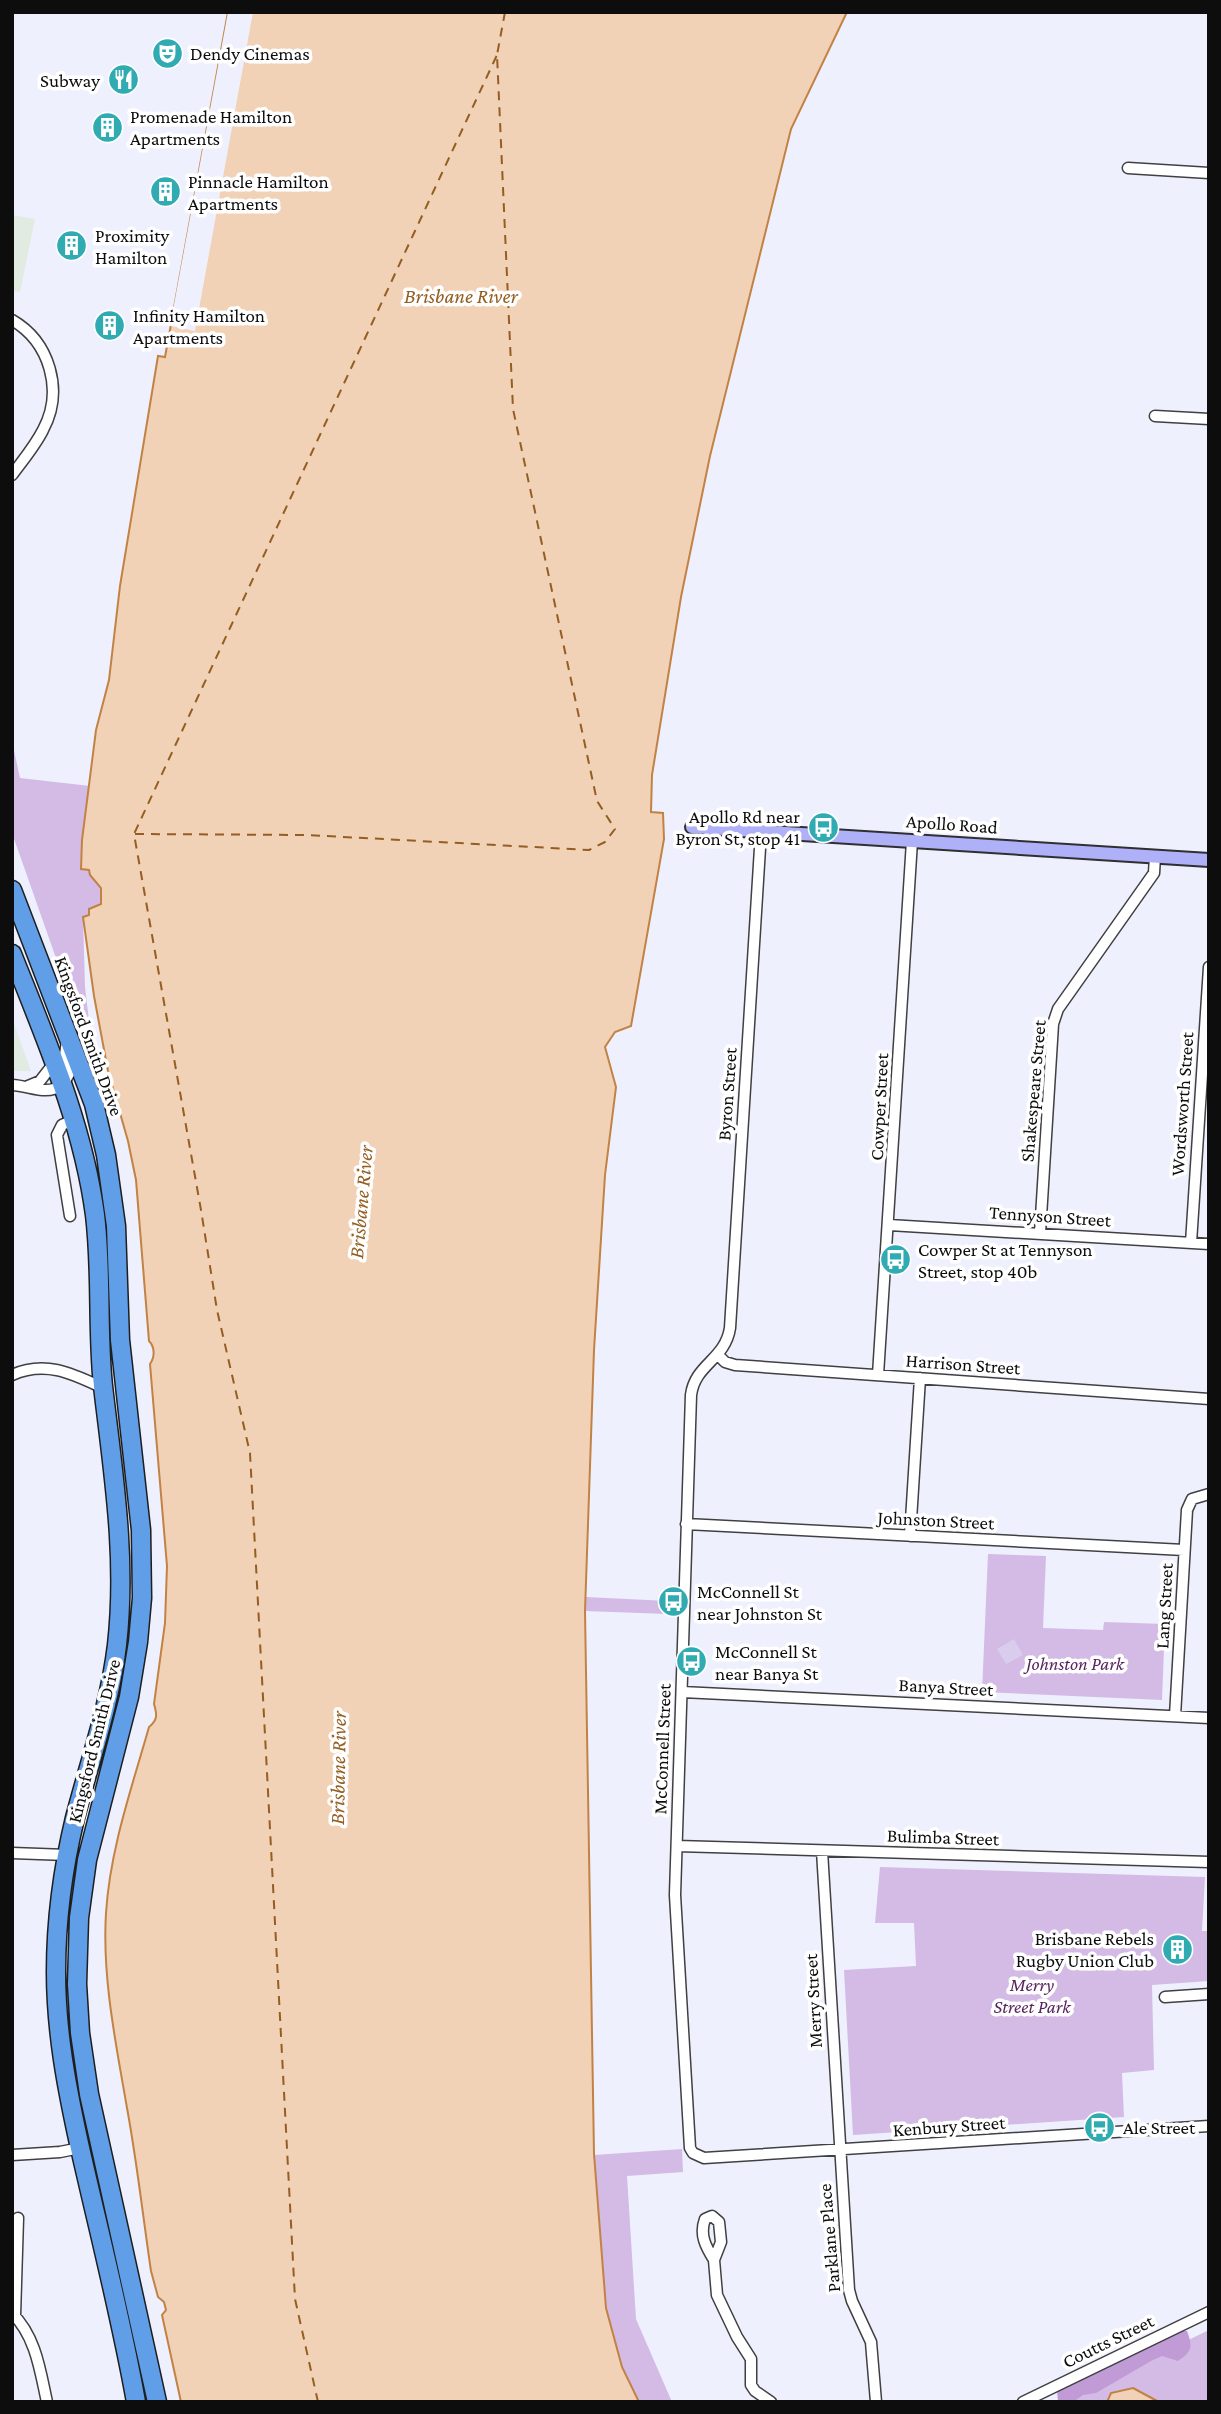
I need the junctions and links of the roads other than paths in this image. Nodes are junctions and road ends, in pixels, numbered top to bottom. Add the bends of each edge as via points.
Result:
1 (1128, 168) dead end
2 (1209, 173) edge
3 (15, 322) edge
4 (1155, 416) dead end
5 (1209, 419) edge
6 (12, 475) edge
7 (692, 827) dead end
8 (761, 832) junction
9 (912, 841) junction
10 (1155, 856) junction
11 (1209, 860) edge
12 (12, 890) edge
13 (12, 954) edge
14 (1209, 967) edge
15 (68, 1032) junction
16 (54, 1063) junction
17 (12, 1085) edge
18 (28, 1086) junction
19 (63, 1086) junction
20 (75, 1119) junction
21 (70, 1216) dead end
22 (889, 1225) junction
23 (1041, 1233) junction
24 (1191, 1243) junction
25 (1209, 1244) edge
26 (718, 1355) junction
27 (101, 1364) junction
28 (12, 1375) edge
29 (80, 1375) junction
30 (878, 1375) junction
31 (920, 1378) junction
32 (103, 1388) junction
33 (1209, 1399) edge
34 (1209, 1494) edge
35 (686, 1524) junction
36 (910, 1536) junction
37 (1184, 1550) junction
38 (682, 1692) junction
39 (1175, 1716) junction
40 (1209, 1718) edge
41 (677, 1846) junction
42 (822, 1850) junction
43 (12, 1853) edge
44 (67, 1855) junction
45 (1209, 1862) edge
46 (1209, 1994) edge
47 (1165, 1997) dead end
48 (1209, 2126) edge
49 (80, 2148) junction
50 (839, 2150) junction
51 (693, 2153) joint
52 (12, 2155) edge
53 (18, 2218) dead end
54 (714, 2260) dead end
55 (1209, 2312) edge
56 (14, 2315) edge
57 (47, 2402) edge
58 (136, 2402) edge
59 (157, 2402) edge
60 (771, 2402) edge
61 (876, 2402) edge
62 (1023, 2402) edge

1 - 2 street
3 - 6 street via 44,351 53,394 43,431
4 - 5 street
7 - 8 street, Apollo Road
8 - 9 street, Apollo Road
8 - 26 street, Byron Street via 731,1315 726,1344
9 - 10 street, Apollo Road
9 - 22 street, Cowper Street
10 - 11 street, Apollo Road
10 - 23 street, Shakespeare Street via 1154,873 1058,1009 1053,1024
12 - 15 highway, Kingsford Smith Drive
13 - 16 highway, Kingsford Smith Drive
14 - 24 street, Wordsworth Street
15 - 19 street via 65,1055 70,1072
15 - 59 highway, Kingsford Smith Drive via 93,1104 111,1179 121,1361 142,1567 132,1684 83,1889 78,2009 96,2127
16 - 18 street via 40,1081
16 - 19 highway, Kingsford Smith Drive
17 - 18 street
18 - 19 street via 41,1092
19 - 20 highway, Kingsford Smith Drive
20 - 21 street via 62,1125 57,1135
20 - 27 highway, Kingsford Smith Drive via 96,1221
22 - 23 street, Tennyson Street
22 - 30 street, Cowper Street
23 - 24 street, Tennyson Street
24 - 25 street, Tennyson Street
26 - 30 street, Harrison Street via 735,1366
26 - 35 street, McConnell Street via 692,1386
27 - 29 street
27 - 32 highway, Kingsford Smith Drive
28 - 29 street via 41,1367
29 - 32 street
30 - 31 street, Harrison Street
31 - 33 street, Harrison Street
31 - 36 street
32 - 44 highway, Kingsford Smith Drive via 119,1518 120,1615 107,1703
34 - 37 street, Lang Street via 1192,1499 1187,1510
35 - 36 street, Johnston Street
35 - 38 street, McConnell Street
36 - 37 street, Johnston Street
37 - 39 street, Lang Street
38 - 39 street, Banya Street
38 - 41 street, McConnell Street
39 - 40 street, Banya Street
41 - 42 street, Bulimba Street
41 - 51 street, McConnell Street via 675,1925
42 - 45 street, Bulimba Street
42 - 50 street, Merry Street
43 - 44 street
44 - 49 highway, Kingsford Smith Drive via 56,1993 64,2071
46 - 47 street
48 - 50 street, Kenbury Street
49 - 52 street
49 - 58 highway, Kingsford Smith Drive
50 - 51 street, Kenbury Street via 704,2158
50 - 61 street, Parklane Place via 849,2290 871,2342
53 - 56 street
54 - 60 street via 717,2295 751,2359 751,2385
55 - 62 street, Coutts Street
56 - 57 street via 31,2338

